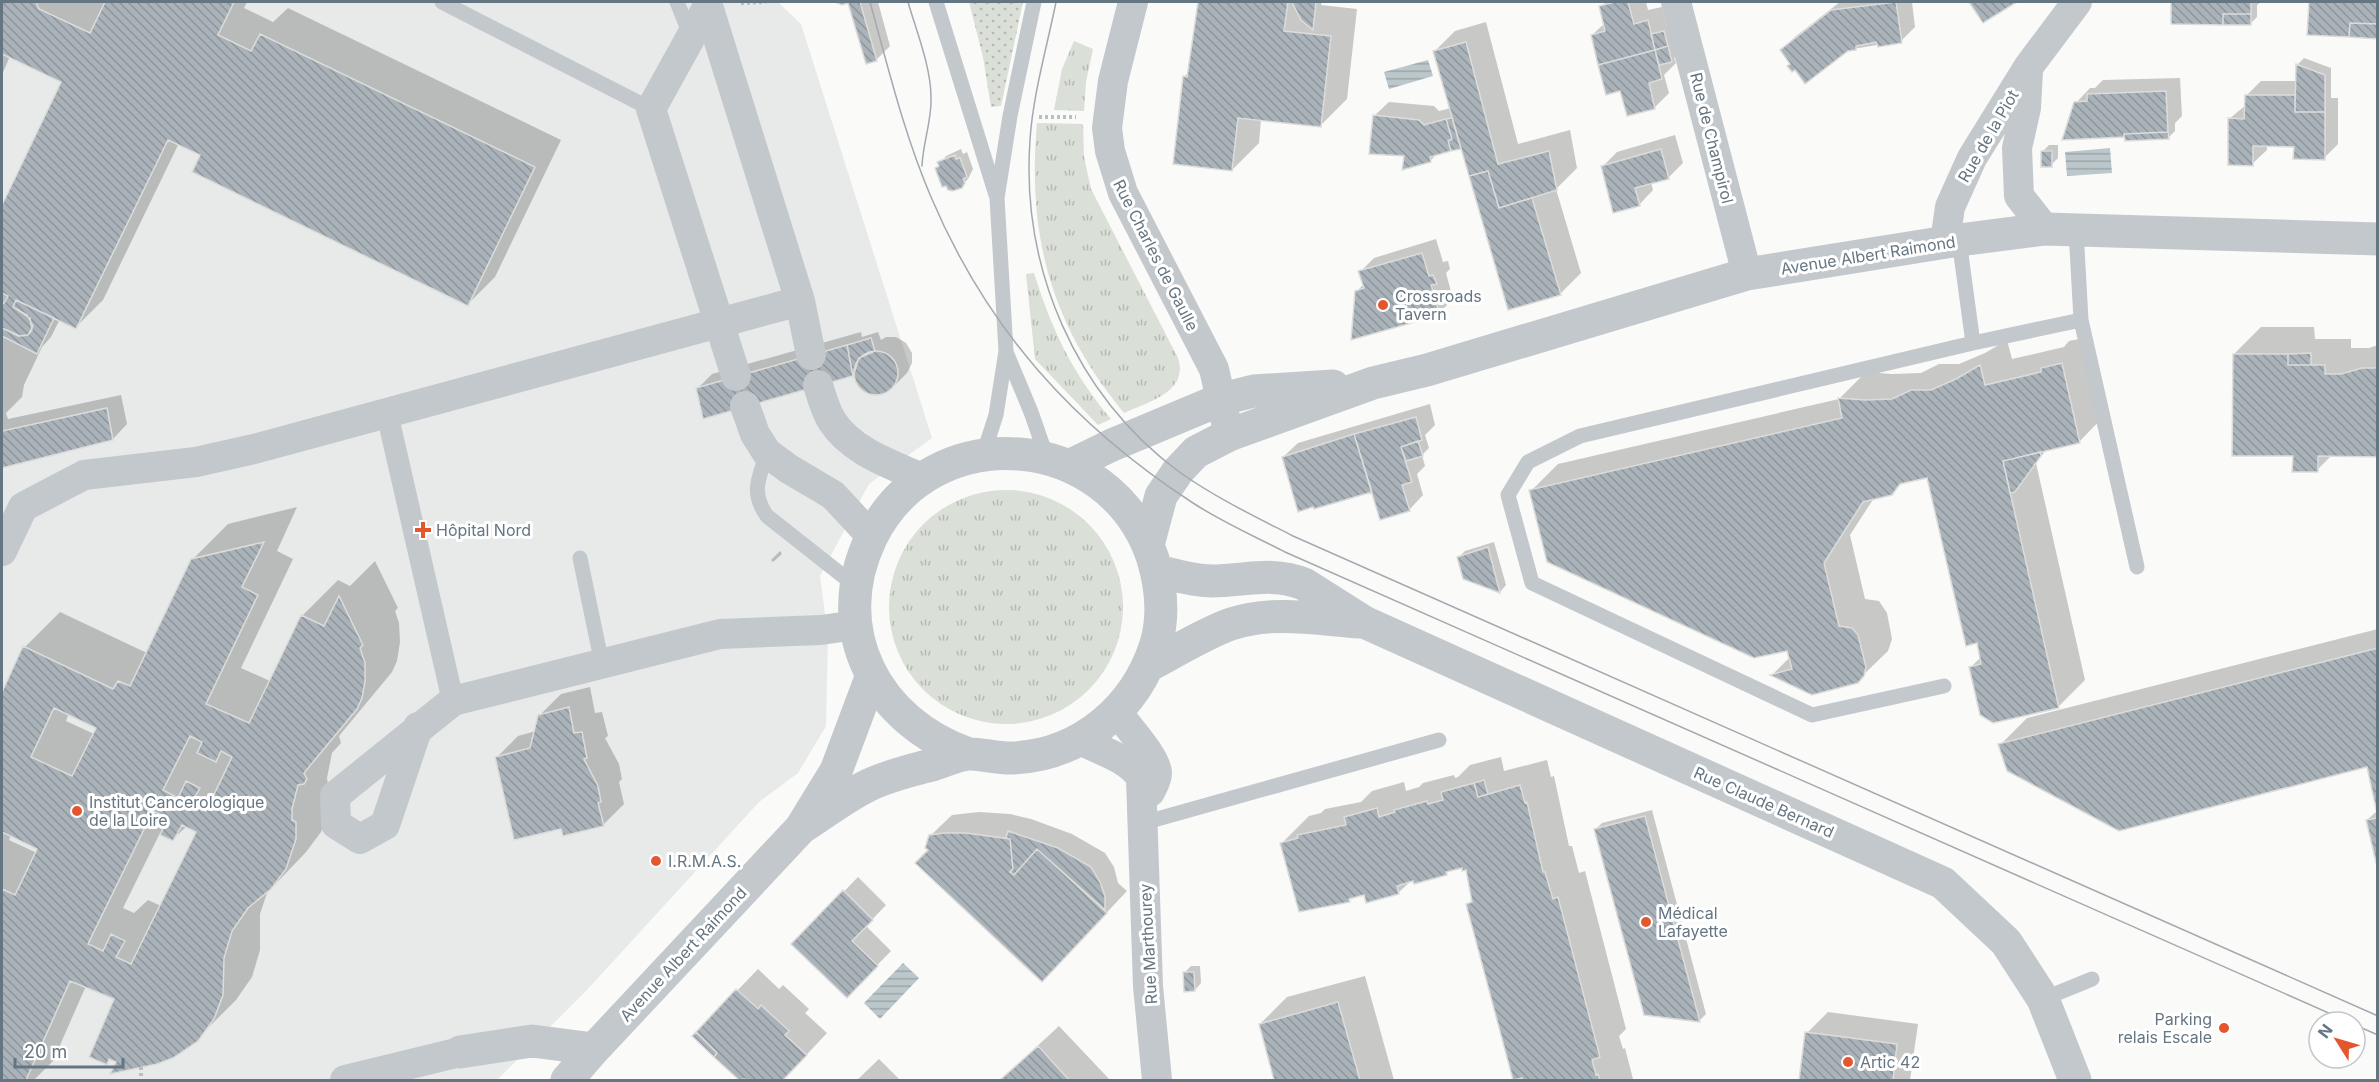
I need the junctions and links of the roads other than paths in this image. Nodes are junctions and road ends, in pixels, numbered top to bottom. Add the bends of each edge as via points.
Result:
1 (442, 2) edge
2 (677, 2) edge
3 (936, 2) edge
4 (1034, 2) edge
5 (1133, 2) edge
6 (1677, 2) edge
7 (2077, 2) edge
8 (707, 3) edge
9 (691, 37) junction
10 (2029, 66) junction
11 (651, 109) junction
12 (997, 198) junction
13 (2061, 230) junction
14 (2378, 239) edge
15 (1952, 241) junction
16 (1747, 274) junction
17 (800, 301) junction
18 (2081, 320) junction
19 (719, 323) junction
20 (1973, 343) junction
21 (1006, 351) junction
22 (811, 355) dead end
23 (736, 376) dead end
24 (1373, 383) junction
25 (818, 385) dead end
26 (1222, 399) junction
27 (745, 406) dead end
28 (387, 413) junction
29 (1229, 435) junction
30 (767, 453) junction
31 (983, 455) junction
32 (1058, 462) junction
33 (924, 478) junction
34 (872, 537) junction
35 (2, 551) edge
36 (580, 558) dead end
37 (1152, 558) junction
38 (2137, 567) dead end
39 (857, 587) junction
40 (1364, 622) junction
41 (856, 625) junction
42 (602, 664) junction
43 (1148, 666) junction
44 (872, 675) junction
45 (1944, 686) dead end
46 (453, 701) junction
47 (1117, 712) junction
48 (418, 727) dead end
49 (1080, 740) junction
50 (1440, 740) dead end
51 (969, 754) junction
52 (1142, 815) junction
53 (801, 828) junction
54 (2092, 979) dead end
55 (2043, 999) junction
56 (594, 1049) junction
57 (460, 1052) joint
58 (345, 1080) edge
59 (567, 1080) edge
60 (1157, 1080) edge
61 (2076, 1080) edge

1 - 11 lane
2 - 9 lane
3 - 12 lane
4 - 12 lane
5 - 26 street, Rue Charles de Gaulle via 1113,81 1107,128 1110,151 1123,193 1214,369
6 - 16 street, Rue de Champirol
7 - 10 street, Rue de la Piot
8 - 9 street
8 - 17 street
9 - 11 street
10 - 13 street, Rue de la Piot via 2026,108 2017,148 2019,196
10 - 15 street, Rue de la Piot via 1972,158 1950,207
11 - 19 street
12 - 21 lane
13 - 14 street, Avenue Albert Raimond
13 - 15 street, Avenue Albert Raimond
13 - 18 lane
15 - 16 street, Avenue Albert Raimond
15 - 20 lane
16 - 24 street, Avenue Albert Raimond
17 - 19 street
17 - 22 street
18 - 20 lane
18 - 38 lane
19 - 23 street
19 - 28 street
20 - 45 lane via 1580,436 1528,462 1508,495 1532,584 1812,715
21 - 31 lane via 996,415
21 - 32 lane via 1031,412
24 - 26 street, Avenue Albert Raimond via 1254,391
24 - 29 street, Avenue Albert Raimond
25 - 33 street via 831,419 850,441 872,456
26 - 29 street, Rue Charles de Gaulle
26 - 32 street, Avenue Albert Raimond via 1112,445
27 - 30 street
28 - 35 street via 196,462 84,475 23,507
28 - 46 street
29 - 37 street, Avenue Albert Raimond via 1196,452 1167,485 1161,496
30 - 34 street via 833,495
30 - 39 lane via 757,484 758,504 767,516
31 - 32 street via 1015,453
31 - 33 street
32 - 37 street via 1086,474 1116,498 1140,528
33 - 34 street via 894,505
34 - 39 street
36 - 42 lane
37 - 40 street, Rue Claude Bernard via 1190,579 1264,576 1293,580
37 - 43 street via 1160,589 1160,623
39 - 41 street
40 - 43 street, Rue Claude Bernard via 1281,616 1247,620 1230,624
40 - 55 street, Rue Claude Bernard via 1943,883 2006,942
41 - 42 street via 720,634
41 - 44 street
42 - 46 street
43 - 47 street
44 - 51 street via 912,725
44 - 53 street, Avenue Albert Raimond via 836,771
46 - 48 street
47 - 49 street
47 - 52 street, Rue Marthourey via 1156,767 1155,783
49 - 51 street via 1037,756 991,758
49 - 52 street, Rue Marthourey via 1138,772 1143,784
50 - 52 lane
51 - 53 street, Avenue Albert Raimond via 867,786
52 - 60 street, Rue Marthourey via 1148,986
53 - 56 street, Avenue Albert Raimond
54 - 55 lane
55 - 61 street, Rue Claude Bernard
56 - 57 street via 532,1041
56 - 59 street, Avenue Albert Raimond
57 - 58 street

